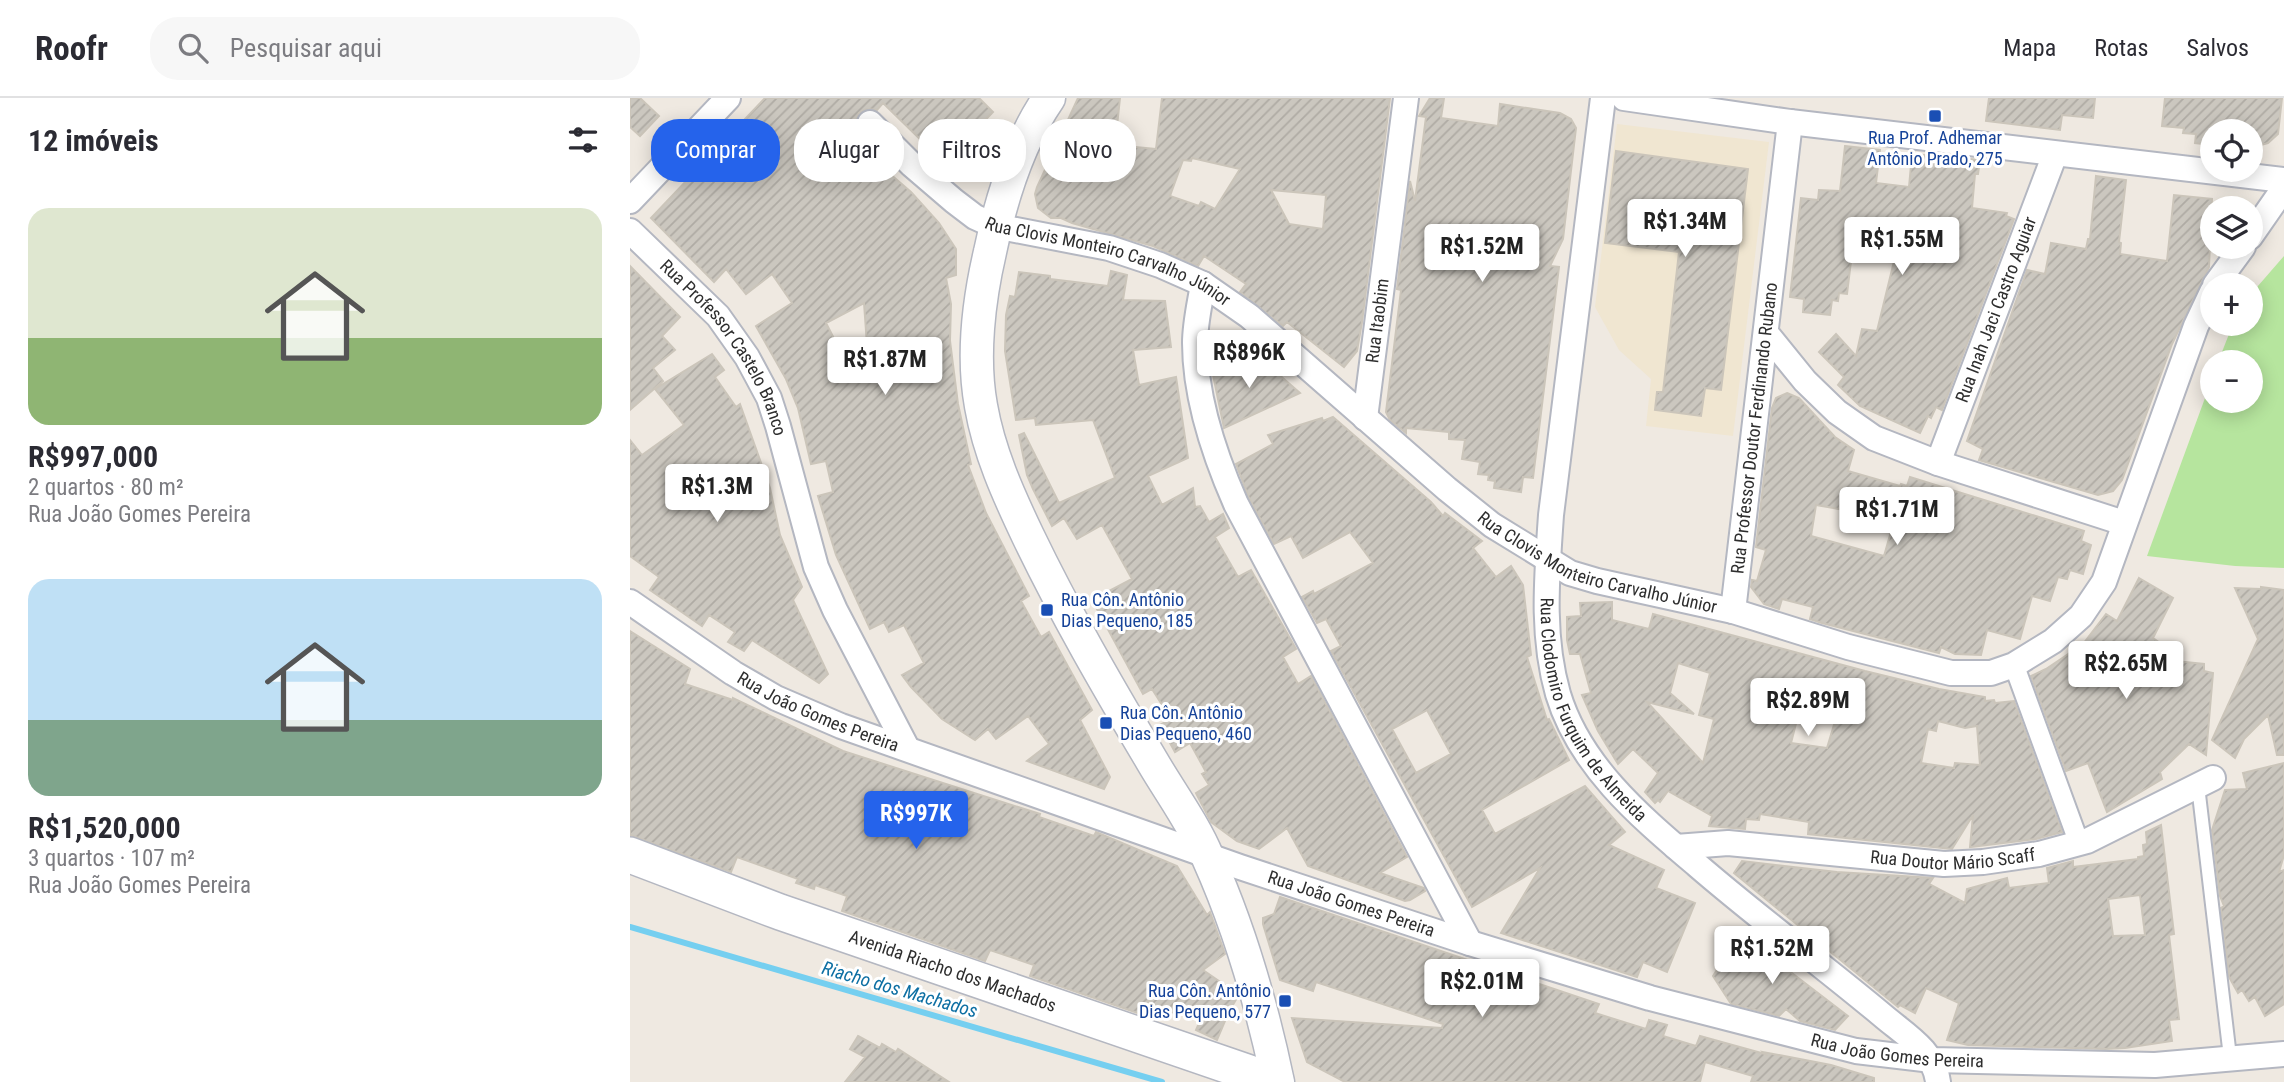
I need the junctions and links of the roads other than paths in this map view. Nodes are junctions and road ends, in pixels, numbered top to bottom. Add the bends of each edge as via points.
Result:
1 (728, 98) edge
2 (1049, 98) edge
3 (1406, 98) edge
4 (1603, 98) edge
5 (1624, 98) edge
6 (1790, 122) junction
7 (2055, 153) junction
8 (904, 155) edge
9 (2284, 180) edge
10 (2284, 188) edge
11 (630, 201) edge
12 (2263, 218) edge
13 (995, 226) junction
14 (630, 231) edge
15 (1203, 284) junction
16 (2200, 318) edge
17 (1766, 333) junction
18 (1365, 418) junction
19 (1938, 463) junction
20 (2124, 523) junction
21 (1548, 561) junction
22 (630, 602) edge
23 (1733, 611) junction
24 (2014, 665) junction
25 (907, 748) junction
26 (2206, 782) joint
27 (2079, 843) junction
28 (1676, 848) junction
29 (630, 855) edge
30 (1208, 856) junction
31 (1470, 943) junction
32 (2279, 1050) edge
33 (2230, 1057) junction
34 (1935, 1071) edge
35 (1277, 1082) edge

1 - 11 street
2 - 13 street via 1012,172
3 - 18 street, Rua Itaobim
4 - 21 street, Rua Clodomiro Furquim de Almeida
5 - 6 street
6 - 7 street
6 - 17 street, Rua Professor Doutor Ferdinando Rubano
7 - 9 street
7 - 19 street, Rua Inah Jaci Castro Aguiar
8 - 13 street, Rua Clovis Monteiro Carvalho Júnior via 954,201
10 - 12 street
13 - 15 street, Rua Clovis Monteiro Carvalho Júnior via 1109,248
13 - 30 street via 982,287 977,346 980,404 994,461 1048,578 1094,663
14 - 25 street, Rua Professor Castelo Branco via 718,316 747,358 778,426 816,567
15 - 18 street, Rua Clovis Monteiro Carvalho Júnior via 1249,316
15 - 31 street via 1195,340 1198,389 1221,471
16 - 20 street, Rua Clovis Monteiro Carvalho Júnior
17 - 19 street via 1836,412 1874,438
17 - 23 street, Rua Professor Doutor Ferdinando Rubano
18 - 21 street, Rua Clovis Monteiro Carvalho Júnior via 1447,489
19 - 20 street
20 - 24 street, Rua Clovis Monteiro Carvalho Júnior via 2104,582 2081,616 2053,641
21 - 23 street, Rua Clovis Monteiro Carvalho Júnior via 1597,581
21 - 28 street, Rua Clodomiro Furquim de Almeida via 1546,621 1559,696 1582,747 1616,792
22 - 25 street, Rua João Gomes Pereira via 776,698
23 - 24 street, Rua Clovis Monteiro Carvalho Júnior via 1951,673 1990,673
24 - 27 street
25 - 30 street, Rua João Gomes Pereira
26 - 27 street, Rua Doutor Mário Scaff
26 - 33 lane
27 - 28 street, Rua Doutor Mário Scaff via 2039,854 1944,864 1728,843
28 - 34 street, Rua Clodomiro Furquim de Almeida via 1862,998
29 - 35 main road, Avenida Riacho dos Machados via 780,912
30 - 31 street, Rua João Gomes Pereira
30 - 35 street via 1253,979
31 - 34 street, Rua João Gomes Pereira via 1650,998
32 - 33 street, Rua João Gomes Pereira
33 - 34 street, Rua João Gomes Pereira via 2155,1065 2003,1063

